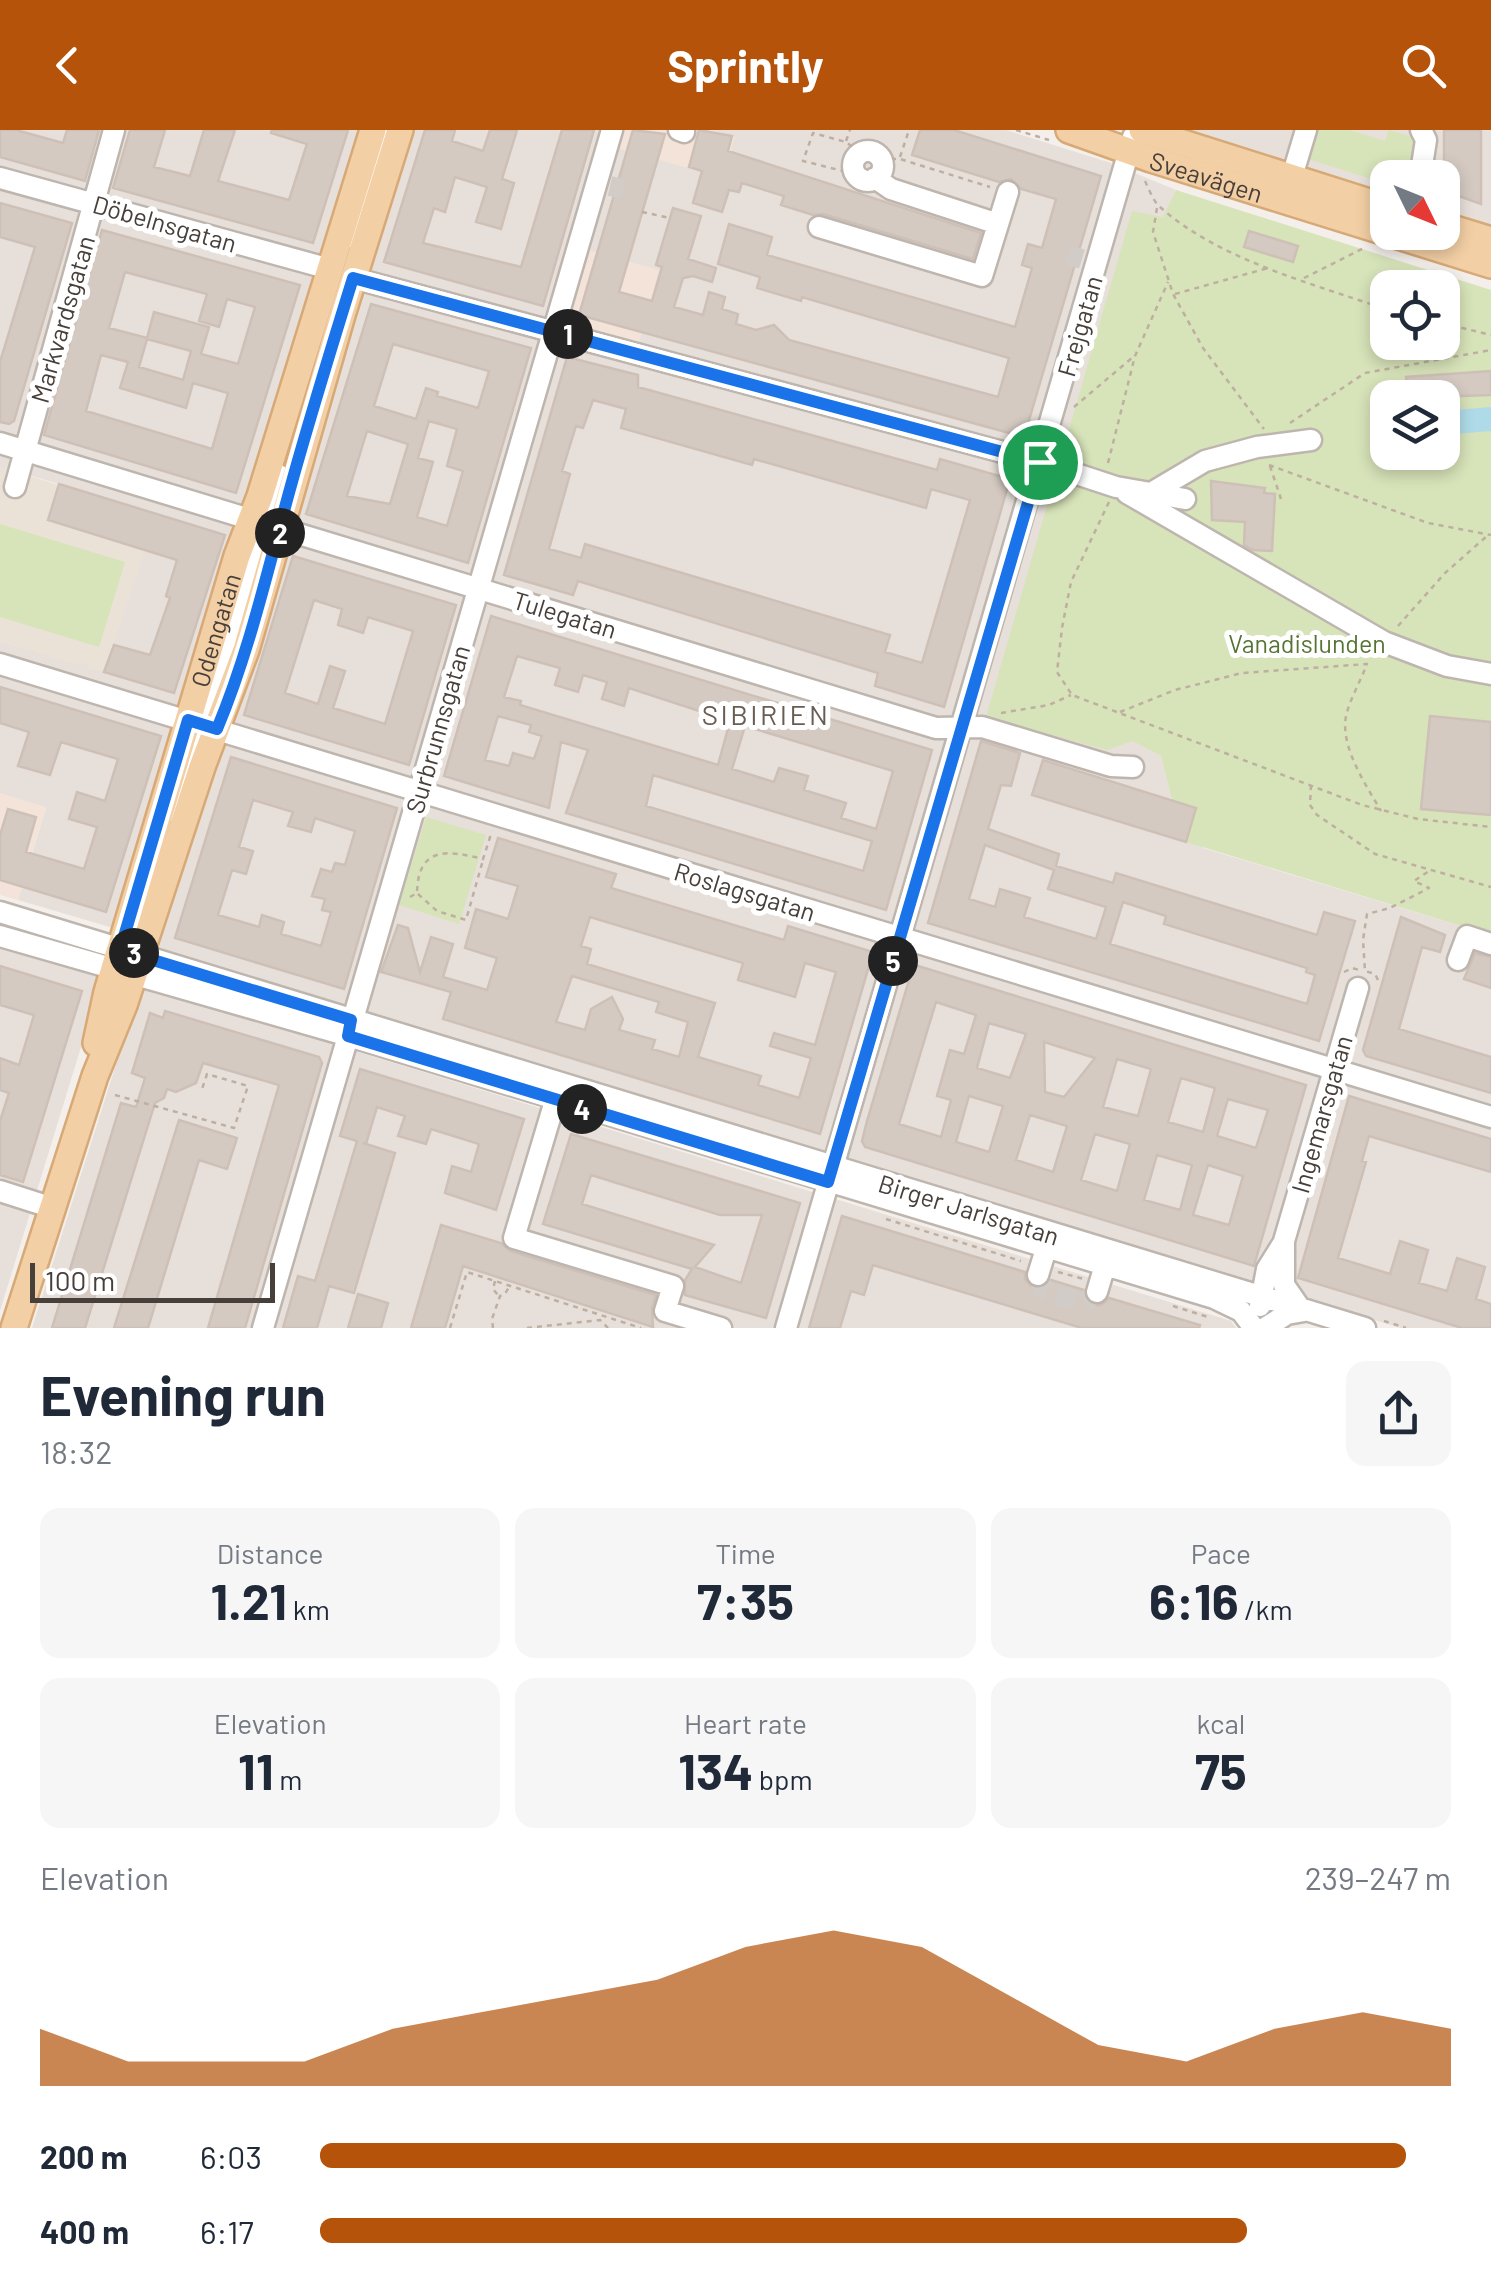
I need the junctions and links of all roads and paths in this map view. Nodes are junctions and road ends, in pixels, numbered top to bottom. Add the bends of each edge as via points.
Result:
1 (114, 130) edge
2 (373, 130) edge
3 (386, 130) edge
4 (400, 130) edge
5 (612, 130) edge
6 (850, 130) edge
7 (880, 130) edge
8 (909, 130) edge
9 (1069, 130) edge
10 (1306, 130) edge
11 (1421, 130) edge
12 (1136, 137) edge
13 (870, 160) junction
14 (1423, 160) edge
15 (0, 178) edge
16 (1145, 181) dead end
17 (1289, 189) junction
18 (1008, 192) joint
19 (94, 203) junction
20 (1370, 205) edge
21 (1157, 206) junction
22 (642, 212) dead end
23 (670, 218) dead end
24 (1370, 221) edge
25 (998, 224) junction
26 (818, 227) dead end
27 (1460, 232) edge
28 (1460, 241) edge
29 (1490, 244) edge
30 (1368, 246) dead end
31 (1268, 268) junction
32 (342, 274) junction
33 (1303, 279) junction
34 (1169, 280) junction
35 (1173, 294) junction
36 (1370, 303) edge
37 (1460, 327) edge
38 (554, 330) junction
39 (1491, 335) edge
40 (1491, 350) edge
41 (1134, 356) junction
42 (1073, 408) dead end
43 (1289, 424) dead end
44 (1262, 440) junction
45 (1311, 440) dead end
46 (0, 443) edge
47 (24, 451) junction
48 (1040, 462) junction
49 (1270, 465) junction
50 (1110, 485) junction
51 (15, 487) dead end
52 (1151, 493) junction
53 (1185, 499) dead end
54 (1281, 499) dead end
55 (265, 525) junction
56 (1490, 535) edge
57 (478, 589) junction
58 (1384, 642) junction
59 (0, 664) edge
60 (1491, 674) edge
61 (1072, 695) junction
62 (1118, 712) junction
63 (990, 715) dead end
64 (202, 725) junction
65 (961, 728) junction
66 (1133, 767) dead end
67 (1311, 784) junction
68 (419, 791) junction
69 (1380, 810) junction
70 (1491, 828) edge
71 (492, 830) dead end
72 (484, 859) junction
73 (1431, 870) junction
74 (1491, 887) edge
75 (417, 893) junction
76 (406, 898) dead end
77 (0, 912) edge
78 (0, 936) edge
79 (900, 938) junction
80 (1491, 944) edge
81 (1458, 960) dead end
82 (128, 962) junction
83 (1368, 984) joint
84 (349, 1028) junction
85 (1334, 1070) junction
86 (201, 1092) dead end
87 (114, 1095) dead end
88 (555, 1101) junction
89 (1491, 1117) edge
90 (831, 1175) junction
91 (0, 1191) edge
92 (52, 1208) junction
93 (1284, 1240) junction
94 (1048, 1241) junction
95 (1107, 1259) junction
96 (1038, 1274) dead end
97 (495, 1281) junction
98 (510, 1286) junction
99 (1097, 1292) dead end
100 (500, 1296) junction
101 (1262, 1296) junction
102 (1303, 1309) junction
103 (626, 1325) edge
104 (14, 1328) edge
105 (262, 1328) edge
106 (450, 1328) edge
107 (493, 1328) edge
108 (526, 1328) edge
109 (608, 1328) edge
110 (642, 1328) edge
111 (721, 1328) edge
112 (786, 1328) edge
113 (1255, 1328) edge
114 (1265, 1328) edge
115 (1364, 1328) edge

1 - 19 street, Markvardsgatan
2 - 32 main road, Odengatan
3 - 55 street, Odengatan
4 - 32 main road, Odengatan
5 - 38 street, Surbrunnsgatan via 603,184
6 - 13 path
7 - 13 street
8 - 13 path
9 - 12 main road, Sveavägen
10 - 17 street, Sveavägen
11 - 14 street
12 - 17 main road, Sveavägen
12 - 48 street, Frejgatan via 1090,261
13 - 13 path via 848,175 803,161 812,132
13 - 18 path
13 - 25 street via 891,188
15 - 19 street, Döbelnsgatan
16 - 21 path
17 - 20 main road, Sveavägen
17 - 24 main road, Sveavägen
18 - 25 street
19 - 32 street, Döbelnsgatan
19 - 47 street, Markvardsgatan
21 - 31 path via 1218,246
21 - 34 path via 1154,232
22 - 23 path
25 - 26 street via 982,276
27 - 29 main road, Sveavägen
28 - 29 main road, Sveavägen
30 - 33 path
31 - 33 path
31 - 35 path
32 - 38 street, Döbelnsgatan
32 - 55 main road, Odengatan
33 - 36 path
34 - 35 path
34 - 41 path
35 - 44 path
37 - 39 path
38 - 48 street, Döbelnsgatan
38 - 57 street, Surbrunnsgatan
40 - 43 path via 1365,372
41 - 42 path
41 - 50 path
44 - 45 street
44 - 49 path
44 - 52 street via 1205,460
46 - 47 street, Tulegatan
47 - 51 street, Markvardsgatan
47 - 55 street, Tulegatan
48 - 50 street, Döbelnsgatan
48 - 65 street, Frejgatan
49 - 54 path
49 - 56 path via 1428,523
50 - 52 street
50 - 58 street
50 - 61 path via 1071,582 1057,672
52 - 53 street
55 - 57 street, Tulegatan
55 - 64 main road, Odengatan via 250,635
55 - 64 main road, Odengatan via 237,556
56 - 58 path via 1445,573
57 - 65 street, Tulegatan via 936,728
57 - 68 street, Surbrunnsgatan
58 - 60 street
59 - 64 street, Roslagsgatan
61 - 62 path
61 - 63 path
62 - 67 path
62 - 69 path via 1242,673 1367,664 1346,716 1347,731
64 - 68 street, Roslagsgatan
64 - 82 main road, Odengatan
65 - 66 street, Tulegatan via 982,727
65 - 79 street, Frejgatan
67 - 69 path
67 - 73 path via 1313,810 1338,830 1375,854
68 - 79 street, Roslagsgatan
68 - 84 street, Surbrunnsgatan
69 - 70 path
71 - 72 path
72 - 75 path via 452,851 429,859
72 - 75 path via 466,920 437,911
73 - 74 path
73 - 83 path via 1414,881 1429,888 1367,914 1365,971 1375,974
75 - 76 path
77 - 82 street, Birger Jarlsgatan
78 - 82 street, Birger Jarlsgatan
79 - 85 street, Roslagsgatan
79 - 90 street, Frejgatan
80 - 81 street via 1467,936
82 - 84 street, Birger Jarlsgatan
82 - 92 main road, Odengatan via 94,1052 94,1076
83 - 85 street, Ingemarsgatan
84 - 88 street, Birger Jarlsgatan
84 - 90 street, Birger Jarlsgatan
84 - 105 street, Surbrunnsgatan
85 - 89 street, Roslagsgatan
85 - 93 street, Ingemarsgatan
86 - 87 path via 207,1074 248,1086 234,1128
88 - 90 street, Birger Jarlsgatan
88 - 111 street via 514,1238 673,1286 666,1312
90 - 94 street, Birger Jarlsgatan
90 - 112 street, Frejgatan
91 - 92 street
92 - 104 main road, Odengatan
93 - 101 street, Ingemarsgatan via 1267,1269
93 - 102 street, Ingemarsgatan via 1284,1285
94 - 95 street, Birger Jarlsgatan
94 - 96 street
95 - 99 street
95 - 101 street, Birger Jarlsgatan
95 - 113 street, Birger Jarlsgatan via 1232,1306
97 - 98 path
97 - 100 path
97 - 106 path via 466,1272
98 - 100 path
98 - 103 path
100 - 107 path
101 - 102 street, Birger Jarlsgatan
101 - 113 street, Ingemarsgatan
102 - 114 street
102 - 115 street, Birger Jarlsgatan
103 - 110 path
108 - 109 path via 600,1320

